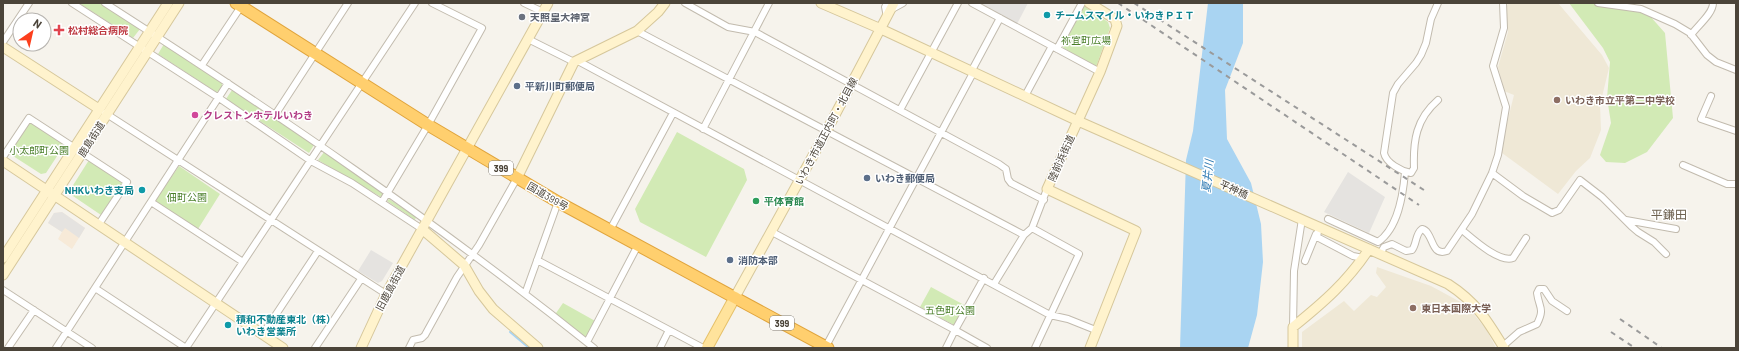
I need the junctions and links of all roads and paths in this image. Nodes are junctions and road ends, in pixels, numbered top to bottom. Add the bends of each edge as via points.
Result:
1 (29, 3) edge
2 (72, 3) edge
3 (105, 3) edge
4 (168, 3) edge
5 (179, 3) edge
6 (348, 3) edge
7 (415, 3) edge
8 (432, 3) edge
9 (524, 3) edge
10 (548, 3) edge
11 (664, 3) edge
12 (685, 3) edge
13 (769, 3) edge
14 (821, 3) edge
15 (903, 3) edge
16 (958, 3) edge
17 (972, 3) edge
18 (1082, 3) edge
19 (1089, 3) edge
20 (1438, 3) edge
21 (1503, 3) edge
22 (1598, 3) edge
23 (1713, 3) edge
24 (240, 4) edge
25 (890, 8) edge
26 (543, 12) junction
27 (1000, 18) junction
28 (881, 29) junction
29 (149, 31) junction
30 (637, 31) junction
31 (755, 32) junction
32 (1691, 35) junction
33 (157, 37) junction
34 (528, 39) junction
35 (3, 42) edge
36 (3, 47) edge
37 (1054, 47) junction
38 (143, 48) junction
39 (315, 53) junction
40 (931, 53) junction
41 (576, 62) junction
42 (202, 66) junction
43 (1736, 70) edge
44 (972, 72) junction
45 (1100, 72) junction
46 (729, 80) junction
47 (228, 83) junction
48 (363, 83) junction
49 (852, 84) junction
50 (1025, 96) junction
51 (1711, 96) dead end
52 (219, 98) junction
53 (1438, 100) dead end
54 (900, 110) junction
55 (102, 112) junction
56 (673, 113) junction
57 (275, 115) junction
58 (1078, 121) junction
59 (428, 125) junction
60 (704, 129) junction
61 (1736, 131) edge
62 (826, 132) junction
63 (941, 132) junction
64 (321, 146) junction
65 (468, 148) junction
66 (79, 150) junction
67 (3, 158) edge
68 (178, 160) junction
69 (3, 161) edge
70 (311, 161) junction
71 (1683, 165) dead end
72 (1405, 172) junction
73 (1492, 173) junction
74 (517, 178) junction
75 (917, 179) junction
76 (800, 180) junction
77 (1736, 184) edge
78 (1047, 189) junction
79 (51, 192) junction
80 (387, 193) junction
81 (1044, 200) junction
82 (151, 202) junction
83 (382, 202) junction
84 (558, 202) junction
85 (1300, 218) junction
86 (1328, 219) dead end
87 (427, 220) junction
88 (1626, 220) junction
89 (270, 221) junction
90 (102, 222) dead end
91 (890, 228) junction
92 (1032, 228) junction
93 (422, 229) junction
94 (1676, 229) dead end
95 (610, 230) junction
96 (1318, 230) junction
97 (1462, 230) junction
98 (772, 232) junction
99 (1024, 235) junction
100 (1526, 238) dead end
101 (1361, 240) junction
102 (125, 242) junction
103 (638, 245) junction
104 (1369, 249) junction
105 (318, 251) junction
106 (472, 254) junction
107 (1380, 254) junction
108 (1666, 254) dead end
109 (3, 258) edge
110 (1363, 258) junction
111 (537, 260) junction
112 (1305, 261) dead end
113 (243, 262) junction
114 (464, 265) junction
115 (3, 275) edge
116 (984, 278) junction
117 (361, 279) junction
118 (862, 280) junction
119 (994, 284) junction
120 (95, 288) junction
121 (3, 290) edge
122 (386, 294) junction
123 (525, 294) junction
124 (735, 297) junction
125 (610, 300) junction
126 (216, 303) junction
127 (34, 310) junction
128 (1567, 311) dead end
129 (1050, 315) junction
130 (1293, 327) junction
131 (669, 330) junction
132 (955, 330) junction
133 (67, 331) junction
134 (1098, 331) junction
135 (263, 334) junction
136 (587, 342) junction
137 (1503, 347) edge
138 (8, 348) edge
139 (56, 348) edge
140 (92, 348) edge
141 (186, 348) edge
142 (283, 348) edge
143 (315, 348) edge
144 (361, 348) edge
145 (409, 348) edge
146 (538, 348) edge
147 (594, 348) edge
148 (660, 348) edge
149 (703, 348) edge
150 (707, 348) edge
151 (826, 348) edge
152 (946, 348) edge
153 (987, 348) edge
154 (1035, 348) edge
155 (1090, 348) edge
156 (1293, 348) edge

1 - 35 street
2 - 38 street
3 - 29 street
4 - 29 street, 鹿島街道
5 - 33 street, 鹿島街道
6 - 39 street
7 - 48 street
8 - 59 street via 482,28
9 - 26 street
10 - 26 street
11 - 30 street
12 - 31 street via 728,27
13 - 31 street
14 - 28 street
15 - 25 street
16 - 40 street
17 - 27 street
18 - 37 street
19 - 45 street, 陸前浜街道 via 1115,19 1117,26
20 - 72 street via 1421,55 1398,84 1392,98 1384,153 1388,160
21 - 73 street via 1504,28 1494,66 1506,107
22 - 32 street via 1641,9 1682,27
23 - 32 street via 1709,13
24 - 39 highway, 国道399号 / 399
24 - 42 street
25 - 28 street, いわき市道正内町・北目線
26 - 34 street
27 - 37 street
27 - 44 street
28 - 40 street
28 - 49 street, いわき市道正内町・北目線
29 - 33 street
29 - 38 street, 鹿島街道
30 - 41 street
30 - 46 street
31 - 46 street
31 - 49 street
32 - 43 street via 1716,62
33 - 38 street, 鹿島街道
33 - 42 street
34 - 41 street
34 - 65 street
36 - 55 street
37 - 45 street
37 - 50 street
38 - 52 street
38 - 55 street, 鹿島街道
39 - 48 highway, 国道399号 / 399
39 - 57 street
40 - 44 street
40 - 54 street
41 - 56 street
41 - 74 street
42 - 47 street
44 - 50 street
44 - 63 street
45 - 58 street, 陸前浜街道
46 - 60 street
46 - 62 street
47 - 52 street
47 - 57 street
48 - 59 highway, 国道399号 / 399
48 - 64 street
49 - 54 street
49 - 62 street, いわき市道正内町・北目線
50 - 58 street
51 - 61 street via 1701,119
52 - 68 street
52 - 70 street
53 - 72 street via 1426,112 1415,136 1414,168 1411,173
54 - 63 street
55 - 66 street, 鹿島街道
55 - 68 street
56 - 60 street
56 - 95 street
57 - 64 street
58 - 78 street, 陸前浜街道
58 - 85 street, 平神橋
59 - 65 highway, 国道399号 / 399
59 - 80 street
60 - 76 street
62 - 75 street
62 - 76 street, いわき市道正内町・北目線
63 - 75 street
63 - 81 street via 999,164 1006,169 1011,183
64 - 70 street
64 - 80 street
65 - 74 highway, 国道399号 / 399
65 - 87 street
66 - 67 street via 29,118
66 - 79 street, 鹿島街道
66 - 90 street via 127,182
68 - 82 street
68 - 89 street
69 - 79 street
70 - 83 street
70 - 89 street
71 - 77 street via 1727,184
72 - 101 street via 1403,194 1387,235 1378,242
73 - 88 street via 1552,213 1559,210 1580,180
73 - 97 street
74 - 84 highway, 国道399号 / 399
74 - 106 street
75 - 91 street
75 - 99 street
76 - 91 street
76 - 98 street, いわき市道正内町・北目線
78 - 81 street
78 - 134 street, 陸前浜街道 via 1136,231
79 - 102 street
79 - 109 street, 鹿島街道
79 - 115 street, 鹿島街道
80 - 83 street
80 - 87 street
81 - 92 street
82 - 102 street
82 - 113 street
83 - 93 street
84 - 95 highway, 国道399号 / 399
84 - 111 street
85 - 96 street, 平神橋
85 - 130 street via 1294,271
86 - 101 street
87 - 93 street, 旧鹿島街道
87 - 106 street
88 - 94 street
88 - 108 street
89 - 105 street
89 - 113 street
91 - 116 street
91 - 118 street
92 - 99 street
92 - 129 street via 1079,254
93 - 114 street
93 - 122 street, 旧鹿島街道
95 - 103 highway, 国道399号 / 399
96 - 101 street, 平神橋
96 - 110 street via 1320,238 1353,256
96 - 112 street
97 - 100 street via 1504,259 1513,258
97 - 107 street via 1447,251 1438,251 1428,232 1422,229 1418,232 1412,250 1403,250 1392,244 1384,247
98 - 118 street
98 - 124 street, いわき市道正内町・北目線
99 - 119 street
101 - 104 street, 平神橋
102 - 120 street
102 - 126 street
103 - 124 highway, 国道399号 / 399
103 - 125 street
104 - 107 street, 平神橋
104 - 110 street
105 - 117 street
105 - 135 street
106 - 114 street
106 - 123 street
107 - 137 street, 平神橋 via 1448,284 1462,293 1483,314
110 - 130 street via 1330,297
111 - 123 street
111 - 125 street
113 - 126 street
114 - 145 street via 425,335 413,340
114 - 146 street via 493,309
116 - 119 street
116 - 132 street
117 - 122 street
117 - 143 street
118 - 132 street
118 - 151 street
119 - 129 street
120 - 133 street
120 - 141 street
121 - 127 street
122 - 144 street, 旧鹿島街道
123 - 136 street
124 - 150 main road
124 - 151 highway, 国道399号 / 399
125 - 131 street
125 - 136 street
126 - 135 street
126 - 141 street
127 - 133 street
127 - 138 street
128 - 137 street via 1552,300 1544,289 1539,289 1537,293 1542,306 1537,324 1519,332
129 - 134 street
129 - 154 street
130 - 156 street
131 - 148 street
131 - 149 street
132 - 152 street
132 - 153 street
133 - 139 street
133 - 140 street
134 - 155 street, 陸前浜街道
135 - 142 street
136 - 147 street

